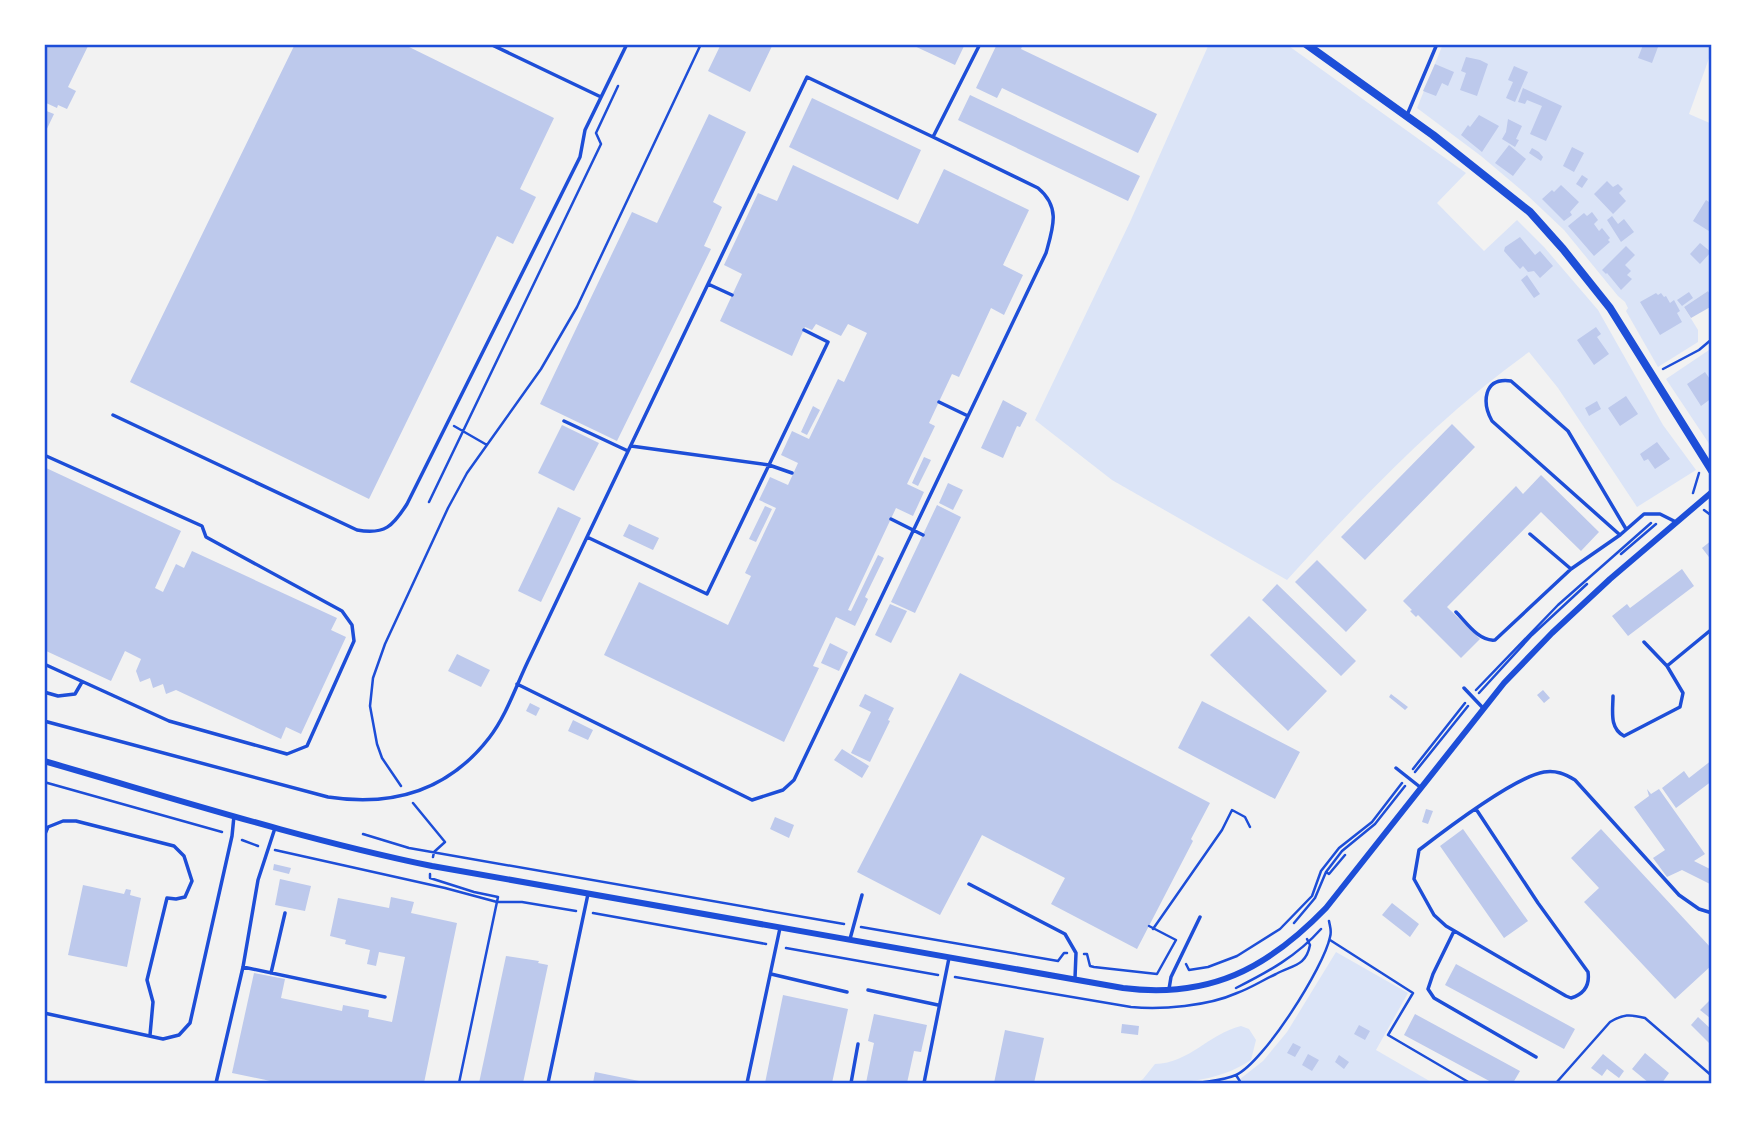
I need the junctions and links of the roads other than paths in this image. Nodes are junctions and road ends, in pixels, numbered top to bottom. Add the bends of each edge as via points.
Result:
1 (489, 44) edge
2 (627, 44) edge
3 (980, 44) edge
4 (1306, 44) edge
5 (1437, 44) edge
6 (601, 97) junction
7 (1406, 115) junction
8 (933, 137) junction
9 (708, 284) junction
10 (732, 295) dead end
11 (804, 330) dead end
12 (939, 402) dead end
13 (113, 415) dead end
14 (968, 416) junction
15 (564, 421) dead end
16 (630, 449) junction
17 (44, 455) edge
18 (769, 465) junction
19 (1712, 471) edge
20 (792, 473) dead end
21 (1712, 492) edge
22 (891, 519) dead end
23 (1676, 522) junction
24 (1626, 529) junction
25 (913, 530) junction
26 (1530, 534) dead end
27 (923, 535) dead end
28 (1620, 535) junction
29 (587, 537) junction
30 (1571, 569) junction
31 (1456, 612) dead end
32 (1712, 629) edge
33 (1644, 642) dead end
34 (44, 664) edge
35 (1667, 666) junction
36 (82, 682) junction
37 (517, 684) junction
38 (1464, 688) dead end
39 (44, 692) edge
40 (1613, 696) dead end
41 (1483, 709) junction
42 (44, 721) edge
43 (44, 761) edge
44 (1396, 768) dead end
45 (1420, 787) junction
46 (1476, 809) junction
47 (234, 816) junction
48 (275, 828) junction
49 (44, 836) edge
50 (969, 884) dead end
51 (588, 894) junction
52 (862, 895) dead end
53 (285, 913) dead end
54 (1712, 913) edge
55 (1200, 918) dead end
56 (780, 927) junction
57 (1454, 931) junction
58 (849, 941) junction
59 (949, 958) junction
60 (243, 967) junction
61 (271, 973) junction
62 (771, 974) junction
63 (1075, 980) junction
64 (868, 990) dead end
65 (1169, 991) junction
66 (847, 992) dead end
67 (385, 997) dead end
68 (938, 1005) junction
69 (44, 1013) edge
70 (150, 1035) junction
71 (858, 1044) dead end
72 (1536, 1057) dead end
73 (216, 1083) edge
74 (548, 1083) edge
75 (747, 1083) edge
76 (851, 1083) edge
77 (924, 1083) edge

1 - 6 lane
2 - 6 lane
3 - 8 lane
4 - 7 street
5 - 7 lane
6 - 13 lane via 585,130 580,157 395,522 382,530 357,530
7 - 19 street via 1530,212 1563,249 1603,299
8 - 9 lane via 807,77
8 - 14 lane via 1038,188 1052,206 1046,253
9 - 10 lane
9 - 16 lane
11 - 18 lane via 828,342
12 - 14 lane
14 - 25 lane
15 - 16 lane
16 - 18 lane
16 - 29 lane
17 - 36 lane via 202,526 206,537 342,611 352,625 354,640 307,746 287,754 169,721
18 - 20 lane
18 - 29 lane via 707,594
21 - 23 street
22 - 25 lane
23 - 24 lane via 1644,514
23 - 41 street via 1552,633
24 - 28 lane
24 - 28 lane via 1568,431 1511,381 1491,387 1485,407 1492,421
25 - 27 lane
25 - 37 lane via 794,780 783,790 752,800
26 - 30 lane
28 - 30 lane
29 - 37 lane
30 - 31 lane via 1495,640 1480,637
32 - 35 lane
33 - 35 lane
34 - 36 lane
35 - 40 lane via 1683,693 1675,710 1624,736 1613,725
36 - 39 lane via 75,694
37 - 42 lane via 490,737 461,769 410,795 374,801 328,797
38 - 41 lane
41 - 45 street
43 - 47 street
44 - 45 lane
45 - 65 street via 1325,908 1289,944 1232,976
46 - 54 lane via 1529,776 1555,771 1566,775 1679,895
46 - 57 lane via 1419,850 1414,880 1434,915
46 - 57 lane via 1582,962 1588,984 1571,998
47 - 48 street
47 - 70 lane via 190,1023 179,1035 163,1039
48 - 51 street via 374,854
48 - 60 lane via 258,880
49 - 70 lane via 48,827 76,821 174,846 184,856 192,881 185,897 167,898 147,980 153,1002
50 - 63 lane via 1065,934 1076,953
51 - 56 street
51 - 74 lane
52 - 58 lane
53 - 61 lane
55 - 65 lane via 1171,977
56 - 58 street
56 - 62 lane
57 - 72 lane via 1428,989 1434,998
58 - 59 street
59 - 63 street
59 - 68 lane
60 - 61 lane
60 - 73 lane
61 - 67 lane
62 - 66 lane
62 - 75 lane
63 - 65 street
64 - 68 lane
68 - 77 lane
69 - 70 lane
71 - 76 lane

